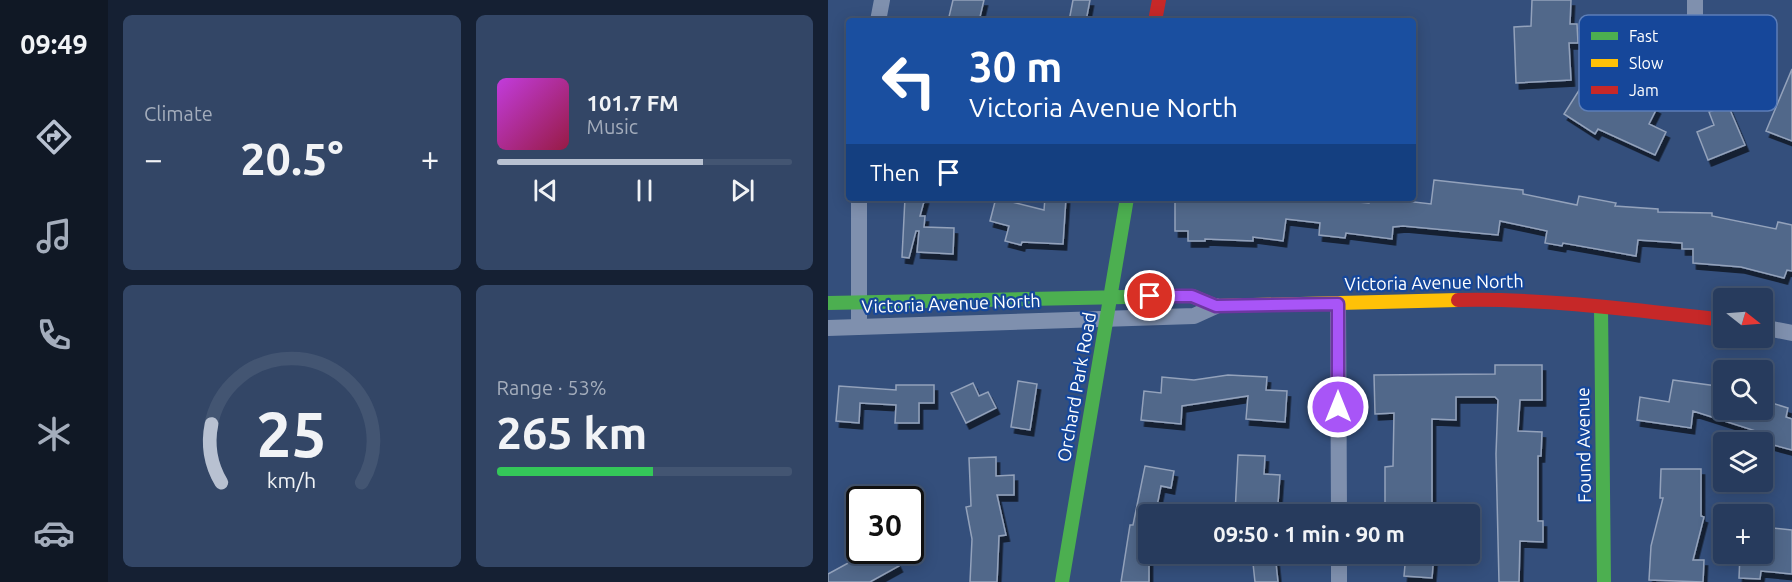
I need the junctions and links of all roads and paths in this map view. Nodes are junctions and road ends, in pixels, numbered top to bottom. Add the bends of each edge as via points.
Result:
1 (882, 0) edge
2 (1159, 0) edge
3 (879, 18) edge
4 (1156, 18) edge
5 (859, 201) edge
6 (1127, 201) edge
7 (1112, 297) junction
8 (860, 302) junction
9 (828, 303) edge
10 (1338, 304) junction
11 (1216, 306) junction
12 (1601, 307) junction
13 (1107, 318) junction
14 (1713, 319) edge
15 (859, 327) junction
16 (828, 328) edge
17 (1773, 329) edge
18 (1792, 333) edge
19 (1339, 504) edge
20 (1339, 564) edge
21 (1062, 582) edge
22 (1340, 582) edge
23 (1604, 582) edge

1 - 3 street
2 - 4 street
5 - 8 street
6 - 7 street, Orchard Park Road
7 - 8 street, Victoria Avenue North
7 - 11 street, Victoria Avenue North via 1192,296
7 - 13 street, Orchard Park Road
8 - 9 street, Victoria Avenue North
8 - 15 street
10 - 11 street, Victoria Avenue North
10 - 12 street, Victoria Avenue North via 1495,299
10 - 19 street
11 - 13 street, Victoria Avenue North via 1194,316
12 - 14 street, Victoria Avenue North
12 - 23 street, Found Avenue
13 - 15 street, Victoria Avenue North
13 - 21 street, Orchard Park Road
15 - 16 street, Victoria Avenue North
17 - 18 street
20 - 22 street

